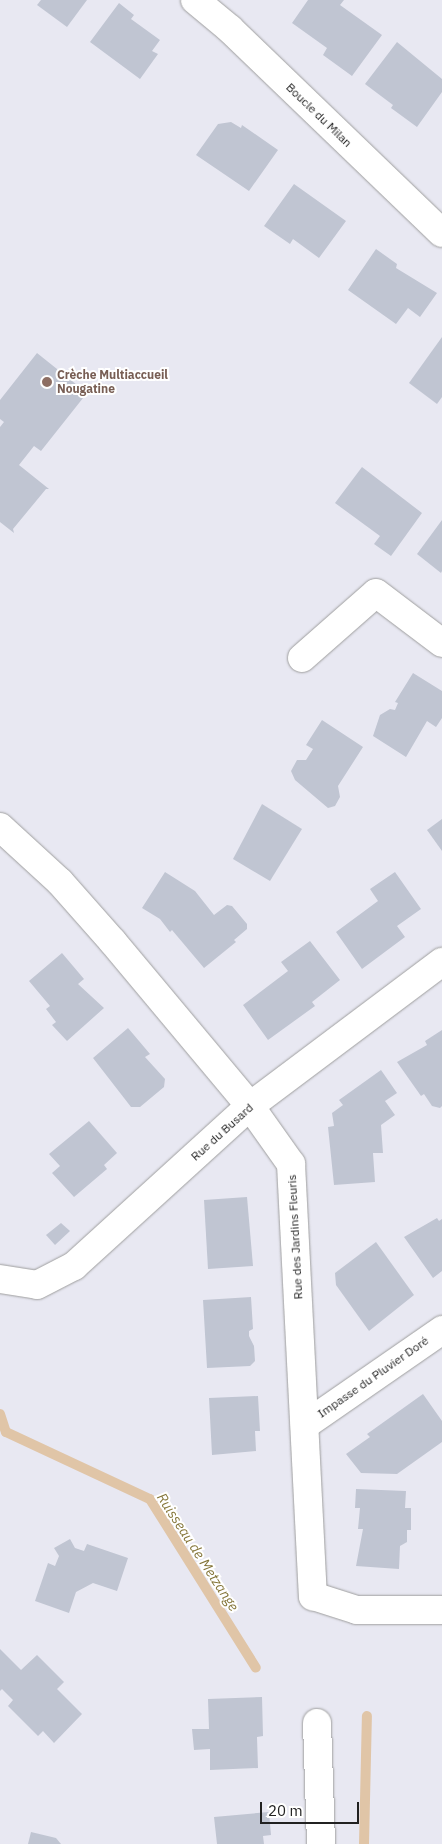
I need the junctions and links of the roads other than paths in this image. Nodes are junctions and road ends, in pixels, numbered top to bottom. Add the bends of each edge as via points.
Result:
1 (195, 0) edge
2 (442, 233) edge
3 (442, 642) edge
4 (302, 658) dead end
5 (0, 826) edge
6 (442, 962) edge
7 (250, 1106) junction
8 (0, 1279) edge
9 (442, 1330) edge
10 (305, 1425) junction
11 (442, 1610) edge
12 (316, 1723) dead end
13 (321, 1844) edge

1 - 2 street, Boucle du Milan via 230,29
3 - 4 street via 376,593
5 - 7 street, Rue des Jardins Fleuris via 67,890
6 - 7 street, Rue du Busard
7 - 8 street, Rue du Busard via 74,1266 37,1285
7 - 10 street, Rue des Jardins Fleuris via 291,1164
9 - 10 street, Impasse du Pluvier Doré
10 - 11 street, Rue des Jardins Fleuris via 313,1596 357,1610
12 - 13 street

